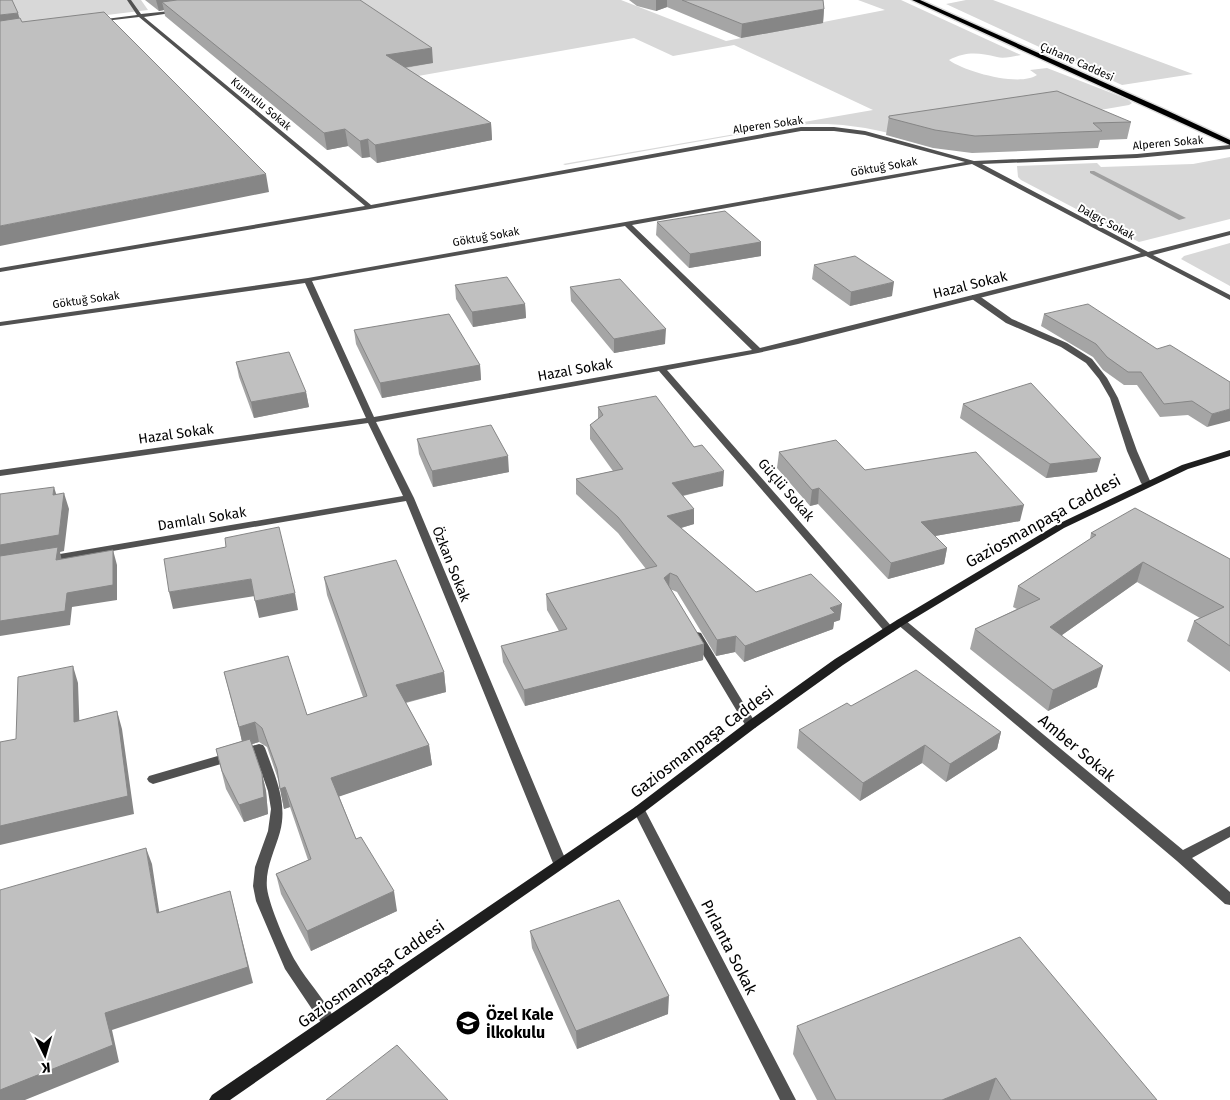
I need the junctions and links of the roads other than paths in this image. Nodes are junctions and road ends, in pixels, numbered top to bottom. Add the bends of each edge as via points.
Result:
1 (129, 0) edge
2 (915, 0) edge
3 (188, 10) edge
4 (140, 16) junction
5 (93, 21) edge
6 (1230, 145) edge
7 (974, 163) junction
8 (370, 207) junction
9 (628, 224) junction
10 (1230, 233) edge
11 (1147, 255) junction
12 (0, 270) edge
13 (308, 280) junction
14 (975, 298) junction
15 (1230, 298) edge
16 (0, 324) edge
17 (758, 351) junction
18 (661, 368) junction
19 (371, 420) junction
20 (1230, 453) edge
21 (0, 473) edge
22 (1146, 483) junction
23 (409, 498) junction
24 (39, 560) edge
25 (901, 622) junction
26 (690, 626) edge
27 (889, 630) junction
28 (752, 725) junction
29 (153, 779) dead end
30 (639, 810) junction
31 (1230, 830) edge
32 (1182, 857) junction
33 (560, 863) junction
34 (1230, 900) edge
35 (330, 1022) junction
36 (217, 1100) edge
37 (788, 1100) edge

1 - 4 street, Kumrulu Sokak
2 - 6 main road, Çuhane Caddesi via 1166,112
3 - 4 street
4 - 5 street
4 - 8 street, Kumrulu Sokak
6 - 7 street, Alperen Sokak via 1137,156
7 - 8 street, Alperen Sokak via 865,133 834,129 801,130
7 - 9 street, Göktuğ Sokak
7 - 11 street, Dalgıç Sokak
8 - 12 street, Alperen Sokak
9 - 13 street, Göktuğ Sokak
9 - 17 street
10 - 11 street, Hazal Sokak
11 - 14 street, Hazal Sokak
11 - 15 street, Dalgıç Sokak
13 - 16 street, Göktuğ Sokak
13 - 19 street, Özkan Sokak
14 - 17 street, Hazal Sokak
14 - 22 street via 1009,321 1064,345 1089,361 1114,398
17 - 18 street, Hazal Sokak
18 - 19 street, Hazal Sokak
18 - 27 street, Güçlü Sokak
19 - 21 street, Hazal Sokak
19 - 23 street, Özkan Sokak
20 - 22 street, Gaziosmanpaşa Caddesi
22 - 25 street, Gaziosmanpaşa Caddesi via 1061,526
23 - 24 street, Damlalı Sokak
23 - 33 street, Özkan Sokak
25 - 27 street, Gaziosmanpaşa Caddesi
25 - 32 street, Amber Sokak
26 - 28 street
27 - 28 street, Gaziosmanpaşa Caddesi
28 - 30 street, Gaziosmanpaşa Caddesi
29 - 35 street via 259,748 277,809 274,831 262,868 262,901 290,965
30 - 33 street, Gaziosmanpaşa Caddesi
30 - 37 street, Pırlanta Sokak
31 - 32 street
32 - 34 street, Amber Sokak
33 - 35 street, Gaziosmanpaşa Caddesi
35 - 36 street, Gaziosmanpaşa Caddesi

